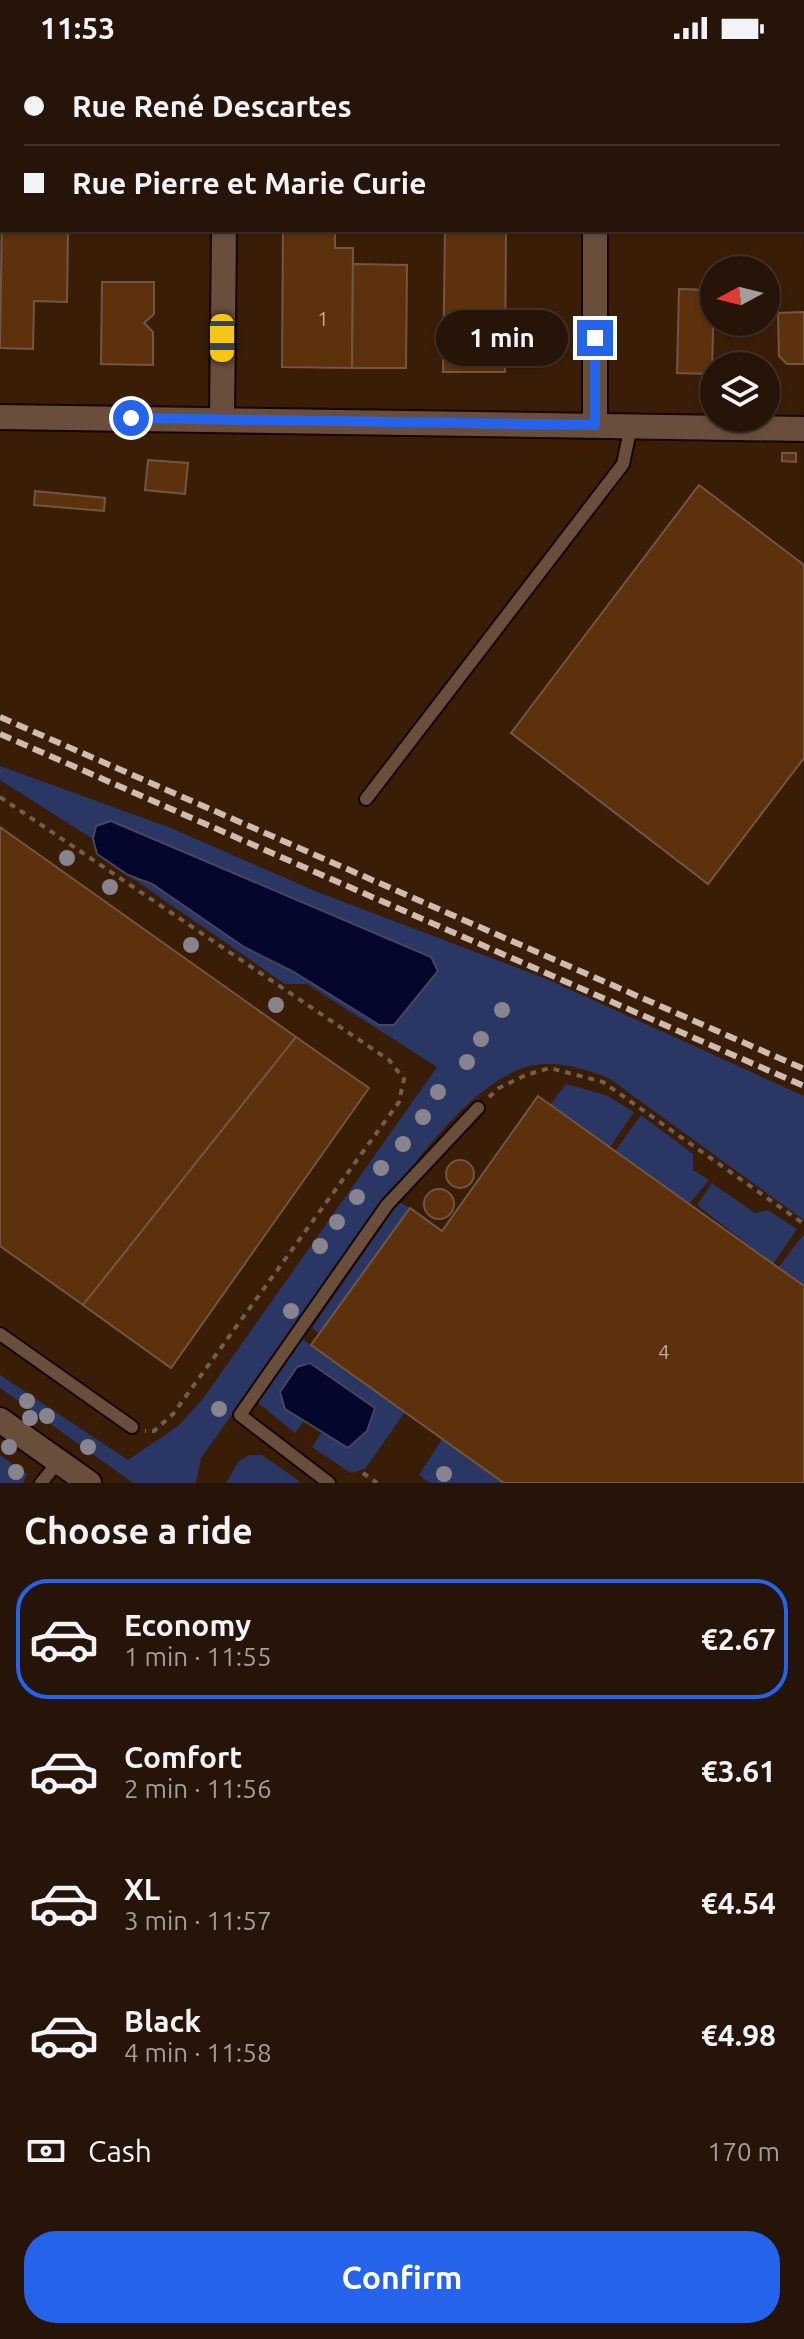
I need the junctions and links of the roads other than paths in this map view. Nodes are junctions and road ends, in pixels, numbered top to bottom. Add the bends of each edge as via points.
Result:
1 (224, 232) edge
2 (595, 232) edge
3 (0, 417) edge
4 (222, 418) junction
5 (595, 425) junction
6 (631, 426) junction
7 (804, 429) edge
8 (366, 799) dead end
9 (478, 1108) road end
10 (0, 1334) edge
11 (0, 1420) edge
12 (132, 1427) road end
13 (59, 1461) junction
14 (41, 1483) edge
15 (89, 1483) edge
16 (329, 1483) edge

1 - 4 street
2 - 5 street
3 - 4 street
4 - 5 street
5 - 6 street
6 - 7 street
6 - 8 lane via 623,464
9 - 16 lane via 387,1205 240,1415
10 - 12 lane
11 - 13 street
13 - 14 lane
13 - 15 street

